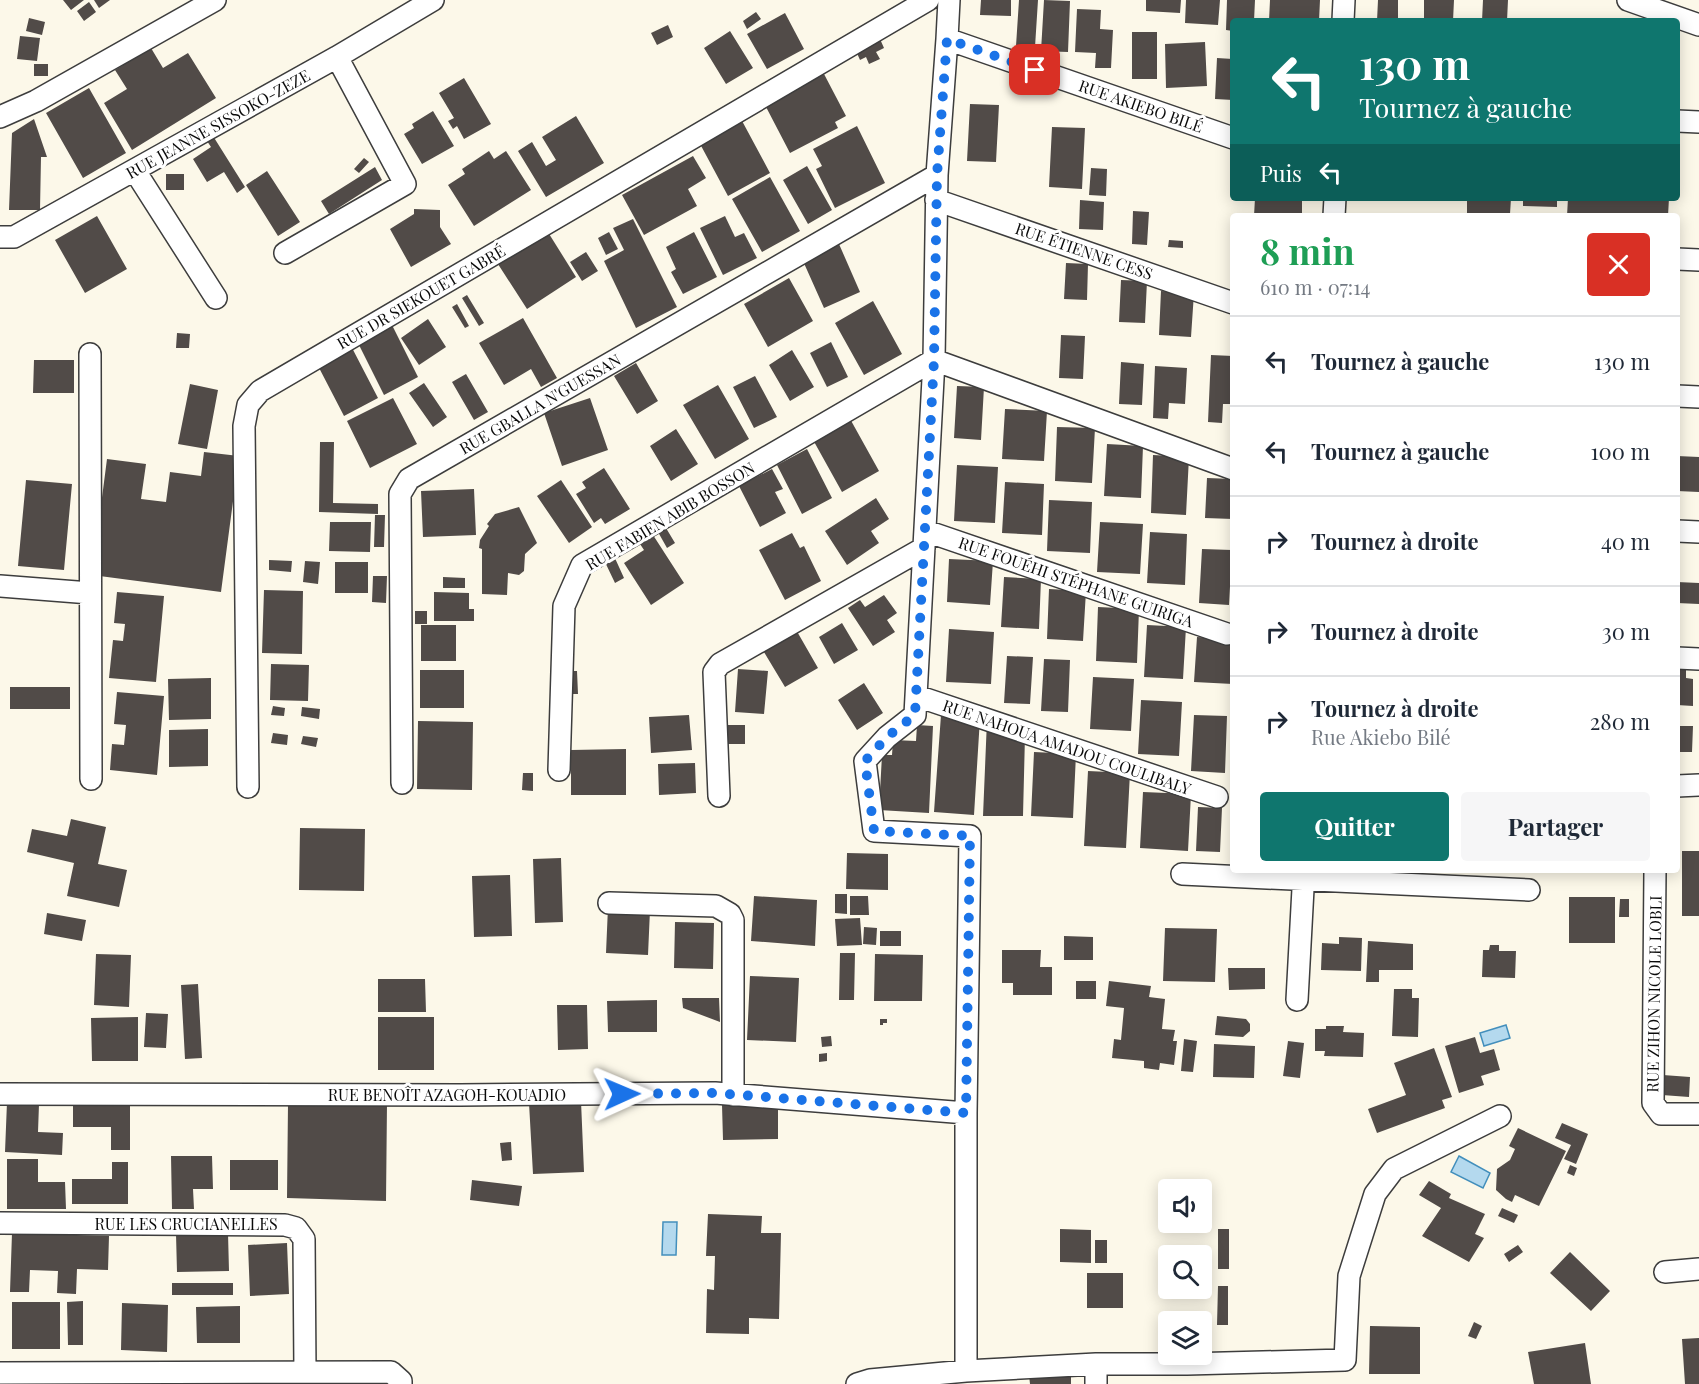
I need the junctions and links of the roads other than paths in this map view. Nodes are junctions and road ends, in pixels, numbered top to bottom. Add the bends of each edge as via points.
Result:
1 (215, 0) edge
2 (433, 0) edge
3 (928, 0) edge
4 (948, 0) edge
5 (1344, 0) edge
6 (1628, 0) edge
7 (1343, 18) edge
8 (1699, 24) edge
9 (947, 39) junction
10 (337, 57) junction
11 (0, 117) edge
12 (1680, 121) edge
13 (1699, 122) edge
14 (1230, 137) edge
15 (135, 171) junction
16 (937, 175) junction
17 (936, 200) junction
18 (0, 237) edge
19 (285, 253) dead end
20 (1680, 259) edge
21 (1699, 260) edge
22 (216, 298) dead end
23 (1230, 302) edge
24 (90, 354) dead end
25 (934, 360) junction
26 (1680, 396) edge
27 (1699, 397) edge
28 (1230, 468) edge
29 (1680, 531) edge
30 (1699, 532) edge
31 (925, 540) junction
32 (0, 586) edge
33 (90, 593) junction
34 (1227, 634) dead end
35 (1680, 658) edge
36 (1699, 659) edge
37 (917, 696) junction
38 (559, 770) dead end
39 (91, 779) dead end
40 (402, 783) dead end
41 (1699, 785) edge
42 (1680, 786) edge
43 (248, 787) dead end
44 (719, 795) dead end
45 (1217, 797) dead end
46 (1655, 873) edge
47 (1182, 874) dead end
48 (1304, 875) edge
49 (1529, 890) dead end
50 (609, 903) dead end
51 (1298, 1000) dead end
52 (0, 1094) edge
53 (733, 1095) junction
54 (966, 1113) junction
55 (1699, 1114) edge
56 (1500, 1116) dead end
57 (0, 1223) edge
58 (1699, 1269) edge
59 (1665, 1272) dead end
60 (966, 1371) junction
61 (305, 1372) junction
62 (0, 1373) edge
63 (1096, 1374) edge
64 (401, 1384) edge
65 (857, 1384) edge

1 - 11 street via 36,101
2 - 10 street, RUE JEANNE SISSOKO-ZEZE
3 - 43 street, RUE DR SIEKOUET GABRÉ via 260,391 248,405 244,426
4 - 9 street
5 - 7 street
6 - 8 street
9 - 14 street, RUE AKIEBO BILÉ
9 - 16 street
10 - 15 street, RUE JEANNE SISSOKO-ZEZE
10 - 19 street via 405,184
12 - 13 street
15 - 18 street, RUE JEANNE SISSOKO-ZEZE via 15,237
15 - 22 street
16 - 17 street
16 - 40 street, RUE GBALLA N'GUESSAN via 409,479 400,494
17 - 23 street, RUE ÉTIENNE CESS
17 - 25 street
20 - 21 street
24 - 33 street
25 - 28 street
25 - 31 street
25 - 38 street, RUE FABIEN ABIB BOSSON via 582,566 564,606
26 - 27 street
29 - 30 street
31 - 34 street, RUE FOUÉHI STÉPHANE GUIRIGA
31 - 37 street
31 - 44 street via 720,664 714,672
32 - 33 street
33 - 39 street
35 - 36 street
37 - 45 street, RUE NAHOUA AMADOU COULIBALY
37 - 54 street via 915,715 865,761 874,831 970,836
41 - 42 street
46 - 55 street, RUE ZIHON NICOLE LOBLI via 1653,1103 1661,1114
47 - 48 street
48 - 49 street
48 - 51 street
50 - 53 street via 716,906 730,914
52 - 53 street, RUE BENOÎT AZAGOH-KOUADIO
53 - 54 street, RUE BENOÎT AZAGOH-KOUADIO
54 - 60 street
56 - 63 street via 1394,1169 1375,1194 1349,1276 1345,1360 1187,1364
57 - 61 street, RUE LES CRUCIANELLES via 296,1228 304,1239
58 - 59 street
60 - 63 street
60 - 65 street
61 - 62 street
61 - 64 street via 391,1372

